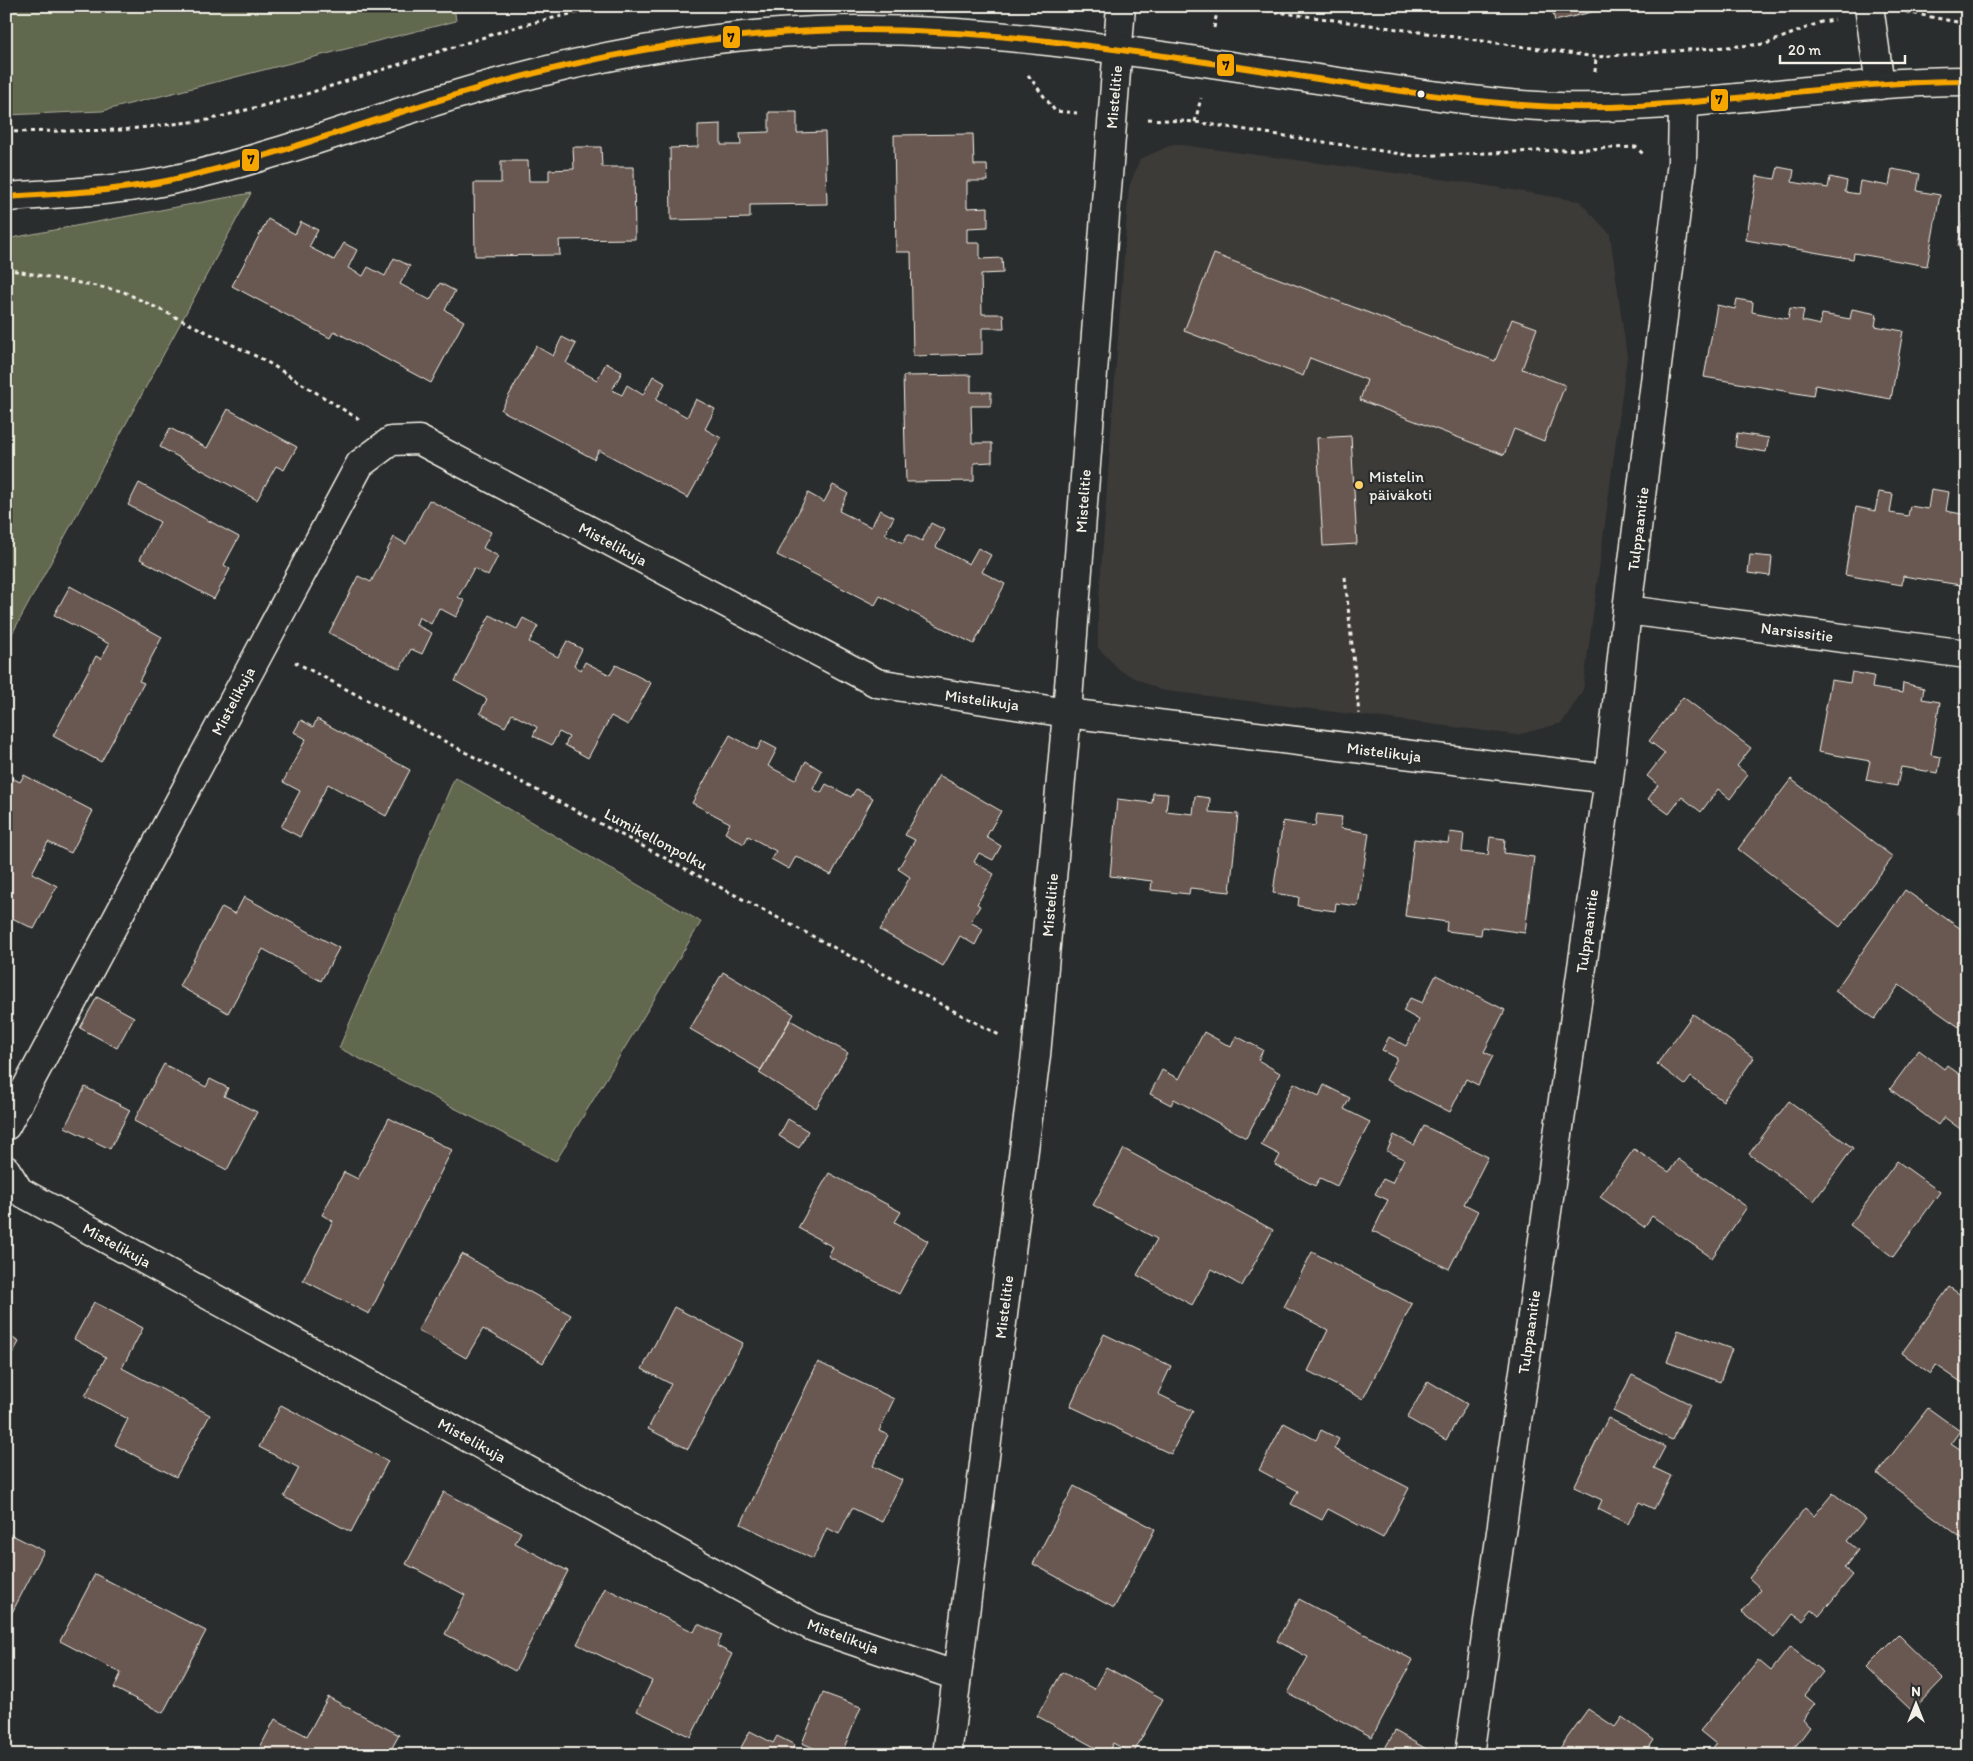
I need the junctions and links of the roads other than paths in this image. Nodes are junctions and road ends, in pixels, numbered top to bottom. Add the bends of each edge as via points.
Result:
1 (1121, 6) edge
2 (1869, 10) edge
3 (1118, 51) junction
4 (1967, 81) edge
5 (1880, 85) junction
6 (1683, 104) junction
7 (6, 197) edge
8 (1627, 610) junction
9 (1967, 654) edge
10 (1067, 713) junction
11 (1609, 779) junction
12 (6, 1126) edge
13 (6, 1170) edge
14 (957, 1676) junction
15 (947, 1755) edge
16 (1468, 1755) edge

1 - 3 street, Mistelitie
2 - 5 street
3 - 6 street via 1501,103 1594,108
3 - 7 street via 907,31 814,31 711,40 610,55 487,86 180,179
3 - 10 street, Mistelitie
4 - 5 street
5 - 6 street
6 - 8 street, Tulppaanitie via 1682,162
8 - 9 street, Narsissitie
8 - 11 street, Tulppaanitie
10 - 11 street, Mistelikuja
10 - 12 street, Mistelikuja via 877,683 419,440 392,441 360,464
10 - 14 street, Mistelitie via 1036,1055
11 - 16 street, Tulppaanitie
13 - 14 street, Mistelikuja via 19,1191 813,1627
14 - 15 street, Mistelitie

